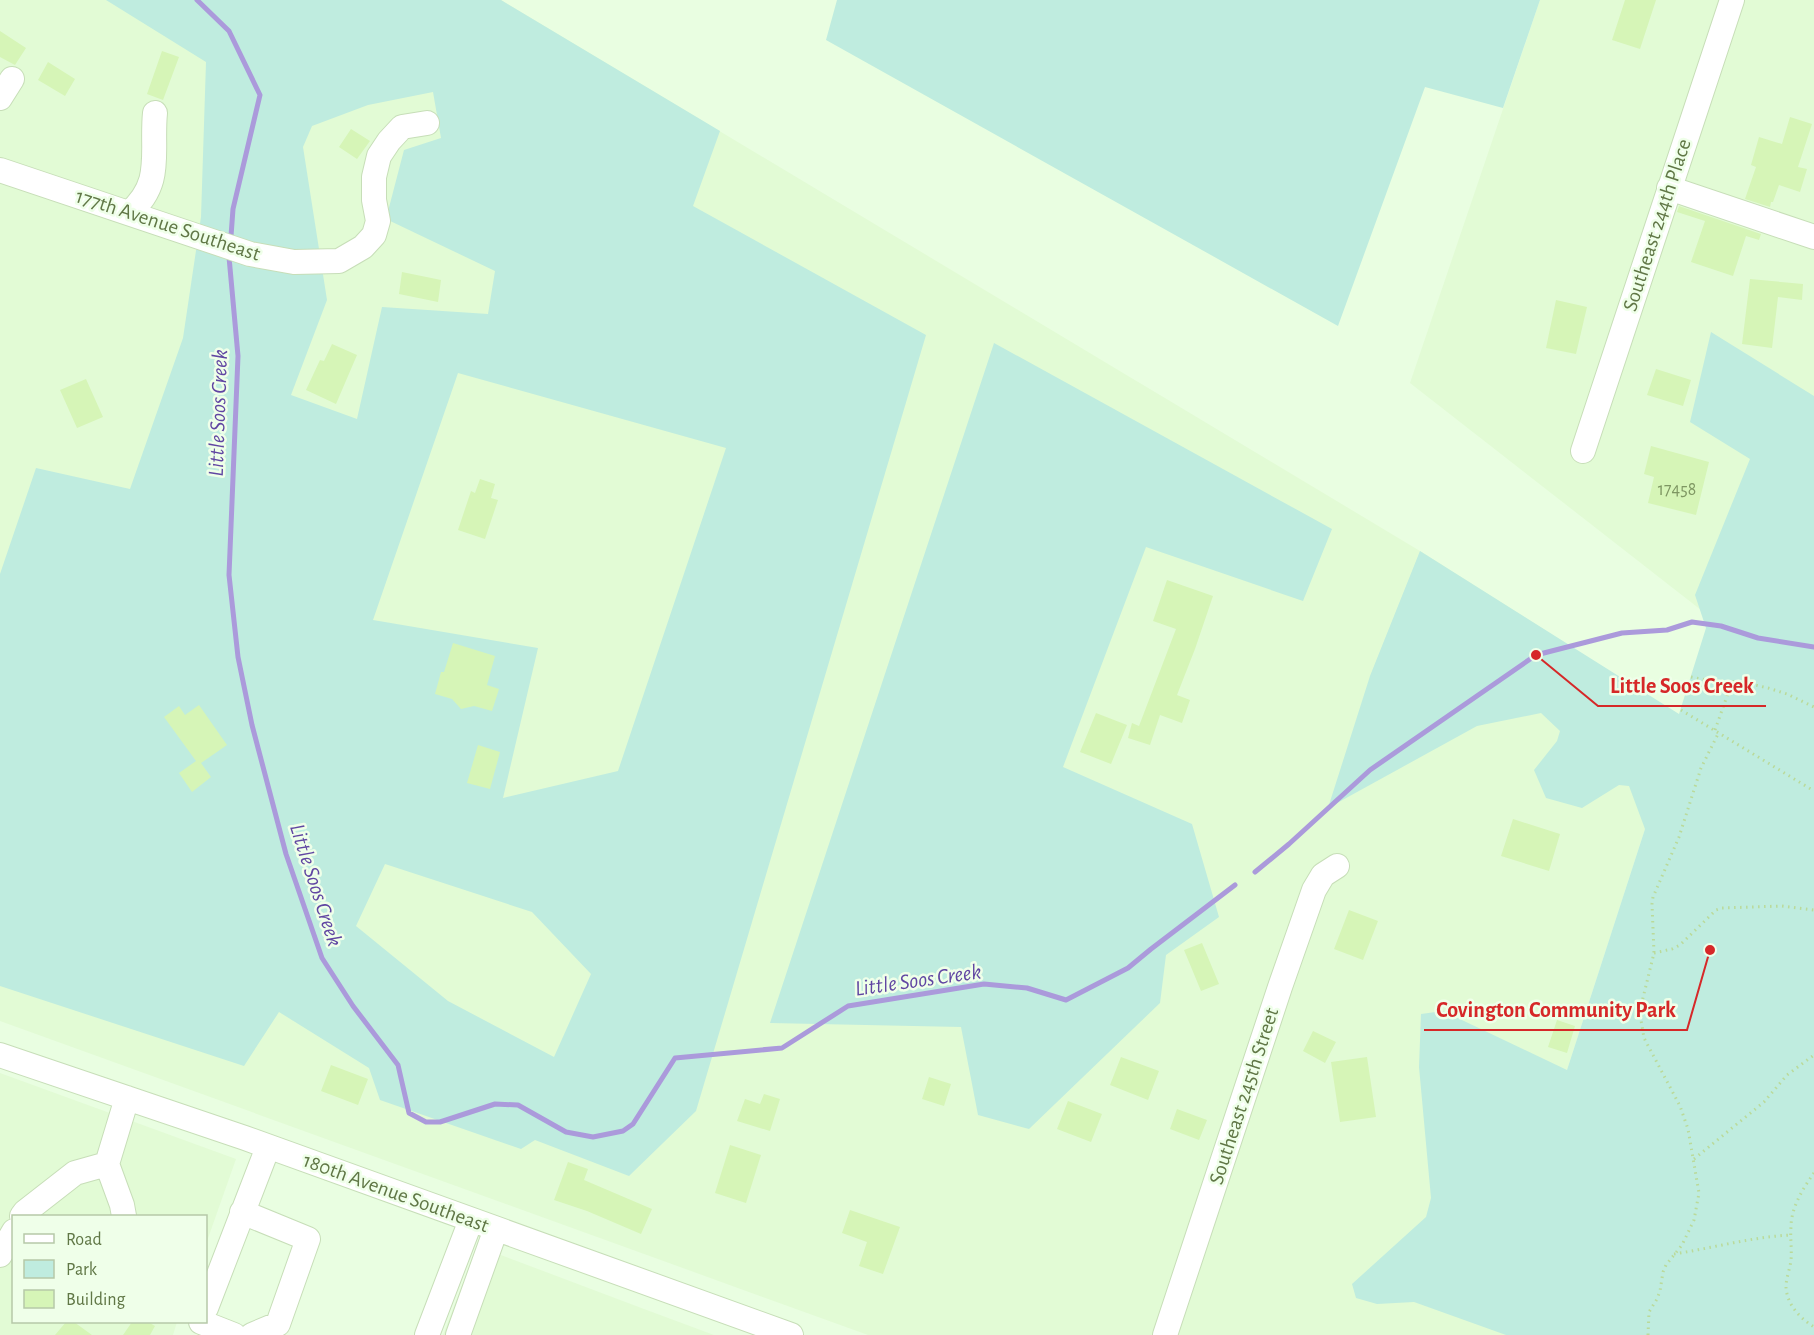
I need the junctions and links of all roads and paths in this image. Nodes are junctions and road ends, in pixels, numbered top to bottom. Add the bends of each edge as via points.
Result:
1 (1732, 0) edge
2 (155, 112) dead end
3 (427, 123) dead end
4 (0, 170) edge
5 (1669, 188) junction
6 (129, 213) junction
7 (1814, 237) edge
8 (1583, 451) dead end
9 (1691, 677) dead end
10 (1732, 682) junction
11 (1814, 707) edge
12 (1681, 710) dead end
13 (1717, 731) junction
14 (1814, 791) edge
15 (1337, 866) dead end
16 (1814, 910) edge
17 (1654, 953) junction
18 (0, 1054) edge
19 (1814, 1055) edge
20 (127, 1098) junction
21 (267, 1147) junction
22 (1694, 1159) junction
23 (107, 1164) junction
24 (1814, 1173) edge
25 (242, 1212) junction
26 (23, 1215) edge
27 (124, 1215) edge
28 (471, 1220) junction
29 (496, 1229) junction
30 (12, 1234) edge
31 (1791, 1234) junction
32 (1674, 1254) junction
33 (0, 1255) edge
34 (207, 1305) edge
35 (204, 1323) edge
36 (1814, 1327) edge
37 (234, 1335) edge
38 (252, 1335) edge
39 (427, 1335) edge
40 (458, 1335) edge
41 (791, 1335) edge
42 (1165, 1335) edge
43 (1648, 1335) edge

1 - 5 street, Southeast 244th Place
2 - 6 street via 152,182 147,194
3 - 6 street, 177th Avenue Southeast via 402,126 379,156 374,177 378,221 374,235 363,247 339,261 294,262 250,254
4 - 6 street, 177th Avenue Southeast
5 - 7 street
5 - 8 street, Southeast 244th Place
9 - 10 path
10 - 11 path via 1768,688
10 - 13 path
12 - 13 path
13 - 14 path
13 - 17 path via 1653,897
15 - 42 street, Southeast 245th Street via 1323,875 1314,890
16 - 17 path via 1782,906 1722,908 1680,945
17 - 22 path via 1642,1002 1644,1038 1680,1106
18 - 20 street, 180th Avenue Southeast
19 - 22 path
20 - 21 street, 180th Avenue Southeast
20 - 23 street
21 - 25 street
21 - 28 street, 180th Avenue Southeast
22 - 32 path via 1699,1193 1694,1220
23 - 26 street via 75,1173
23 - 27 street
24 - 31 path via 1795,1208
25 - 34 street
25 - 38 street via 308,1239 278,1324
28 - 29 street, 180th Avenue Southeast
28 - 39 street
29 - 40 street
29 - 41 street, 180th Avenue Southeast
30 - 33 street
31 - 32 path
31 - 36 path via 1787,1295 1799,1315
32 - 43 path via 1665,1265 1660,1291 1648,1312
35 - 37 street

